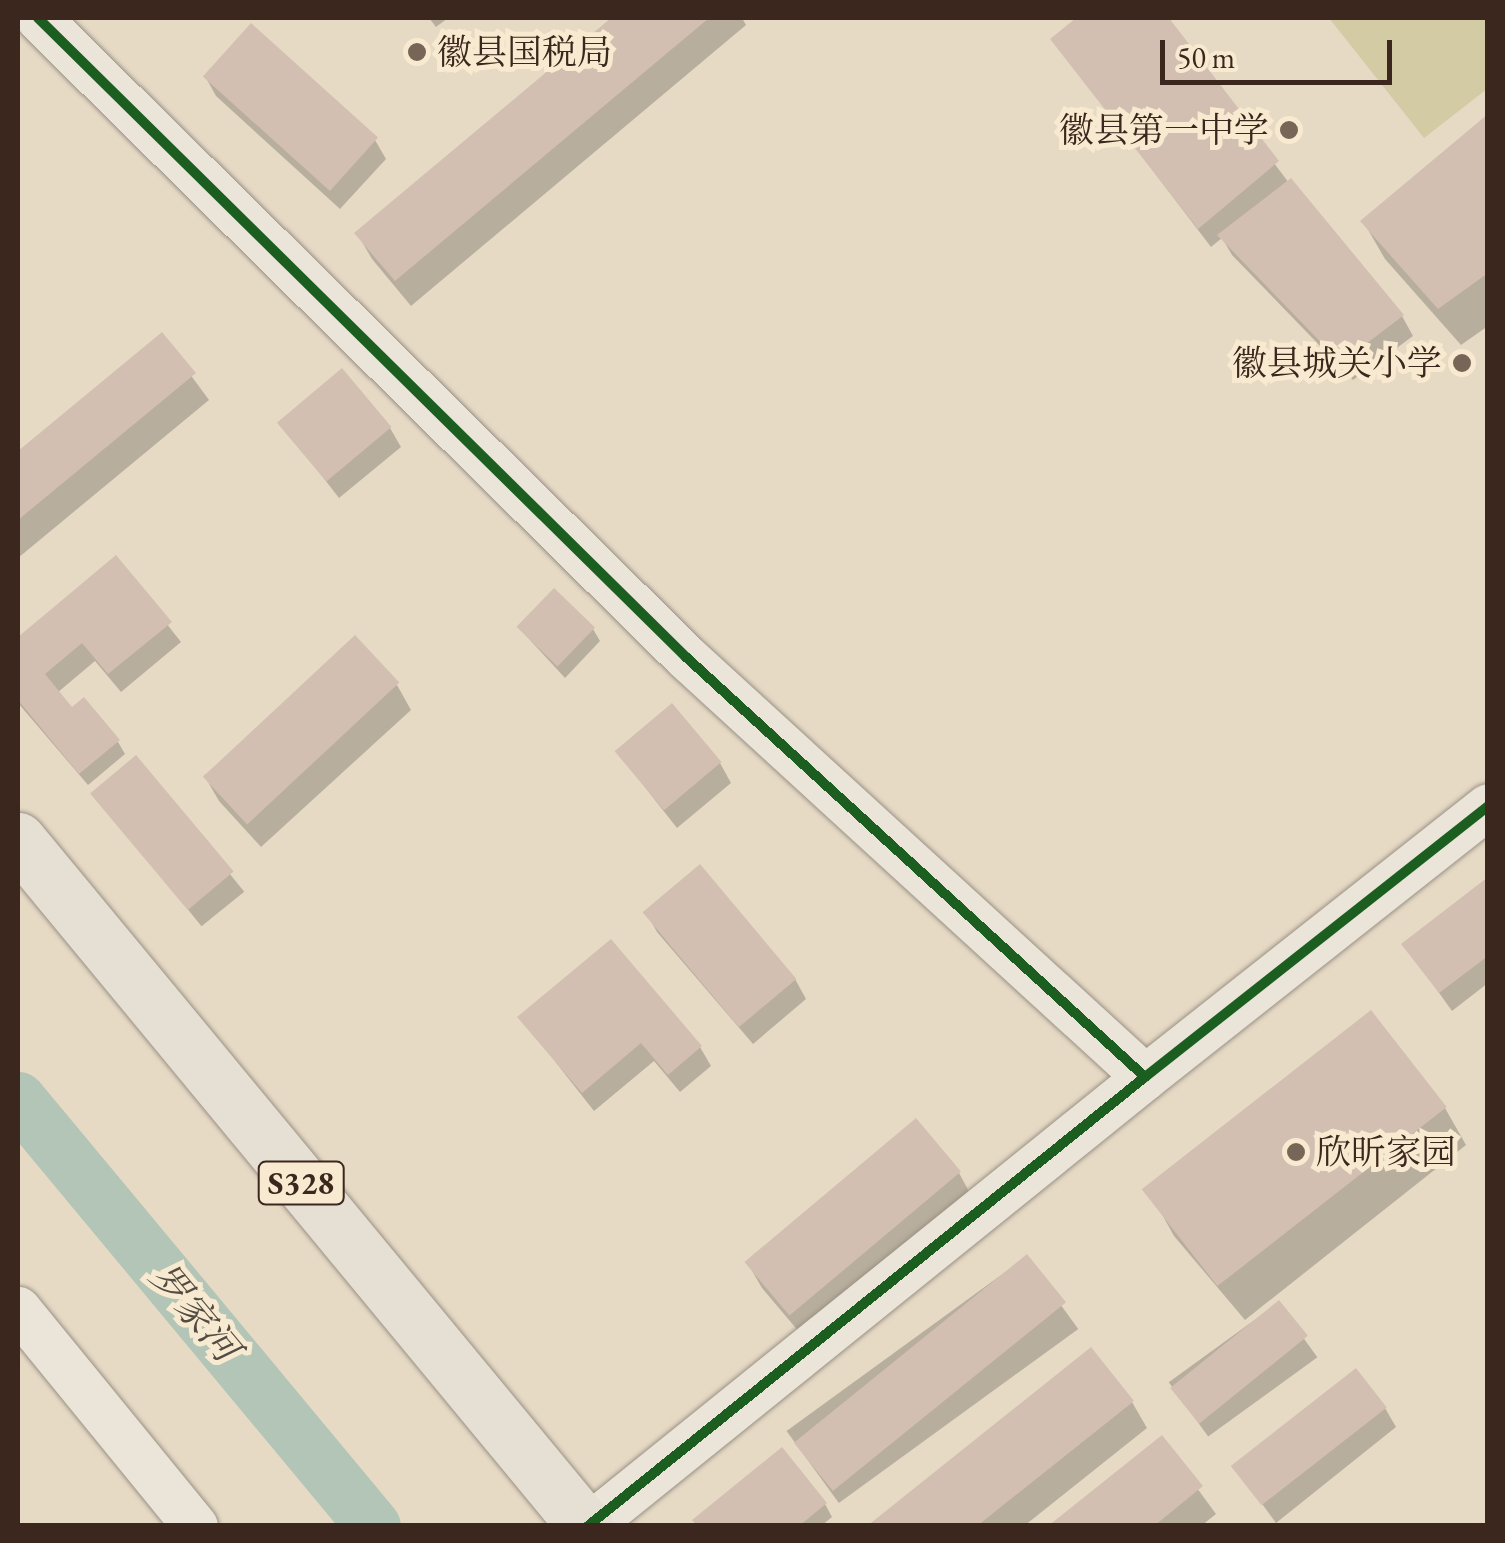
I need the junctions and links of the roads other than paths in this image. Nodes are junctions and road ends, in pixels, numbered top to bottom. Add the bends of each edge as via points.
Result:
1 (38, 18) edge
2 (1488, 806) edge
3 (18, 840) edge
4 (1145, 1077) junction
5 (18, 1308) edge
6 (195, 1526) edge
7 (586, 1526) edge

1 - 4 street via 686,658
2 - 4 street
3 - 7 main road, S328
4 - 7 street
5 - 6 street

